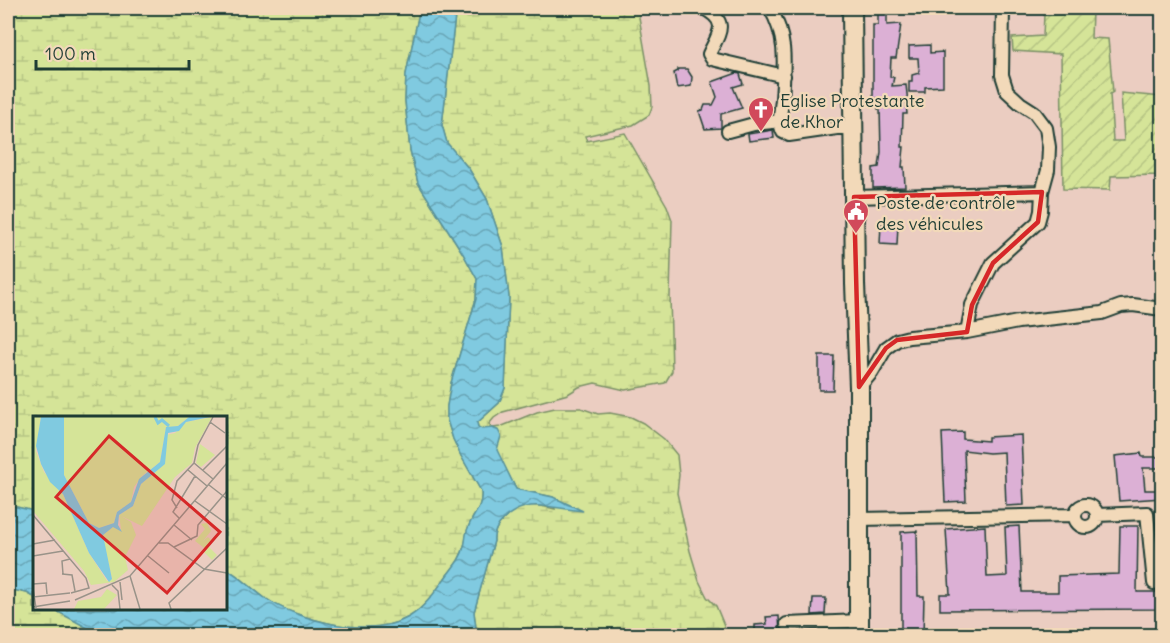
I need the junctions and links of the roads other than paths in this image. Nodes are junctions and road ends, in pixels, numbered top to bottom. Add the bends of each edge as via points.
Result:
1 (703, 8) edge
2 (770, 8) edge
3 (852, 8) edge
4 (1003, 8) edge
5 (783, 76) junction
6 (780, 122) junction
7 (853, 128) junction
8 (728, 131) dead end
9 (1042, 192) junction
10 (854, 197) junction
11 (1162, 309) edge
12 (967, 332) junction
13 (859, 387) junction
14 (859, 519) junction
15 (1154, 584) dead end
16 (787, 624) dead end
17 (860, 628) edge

1 - 5 street via 722,27 709,54 712,59
2 - 5 street via 782,31
3 - 7 highway
4 - 9 street via 1002,75 1007,90 1034,112 1046,128 1048,170
5 - 6 street
6 - 7 street via 783,132 789,135
6 - 8 street
7 - 10 highway
9 - 10 street
9 - 12 street via 1038,222 993,263 972,305
10 - 13 highway
11 - 12 street via 1121,306 1102,313
12 - 13 street via 897,340 886,348
13 - 14 highway
14 - 15 street via 1075,515 1086,506 1097,514 1147,513
14 - 17 highway
16 - 17 street

